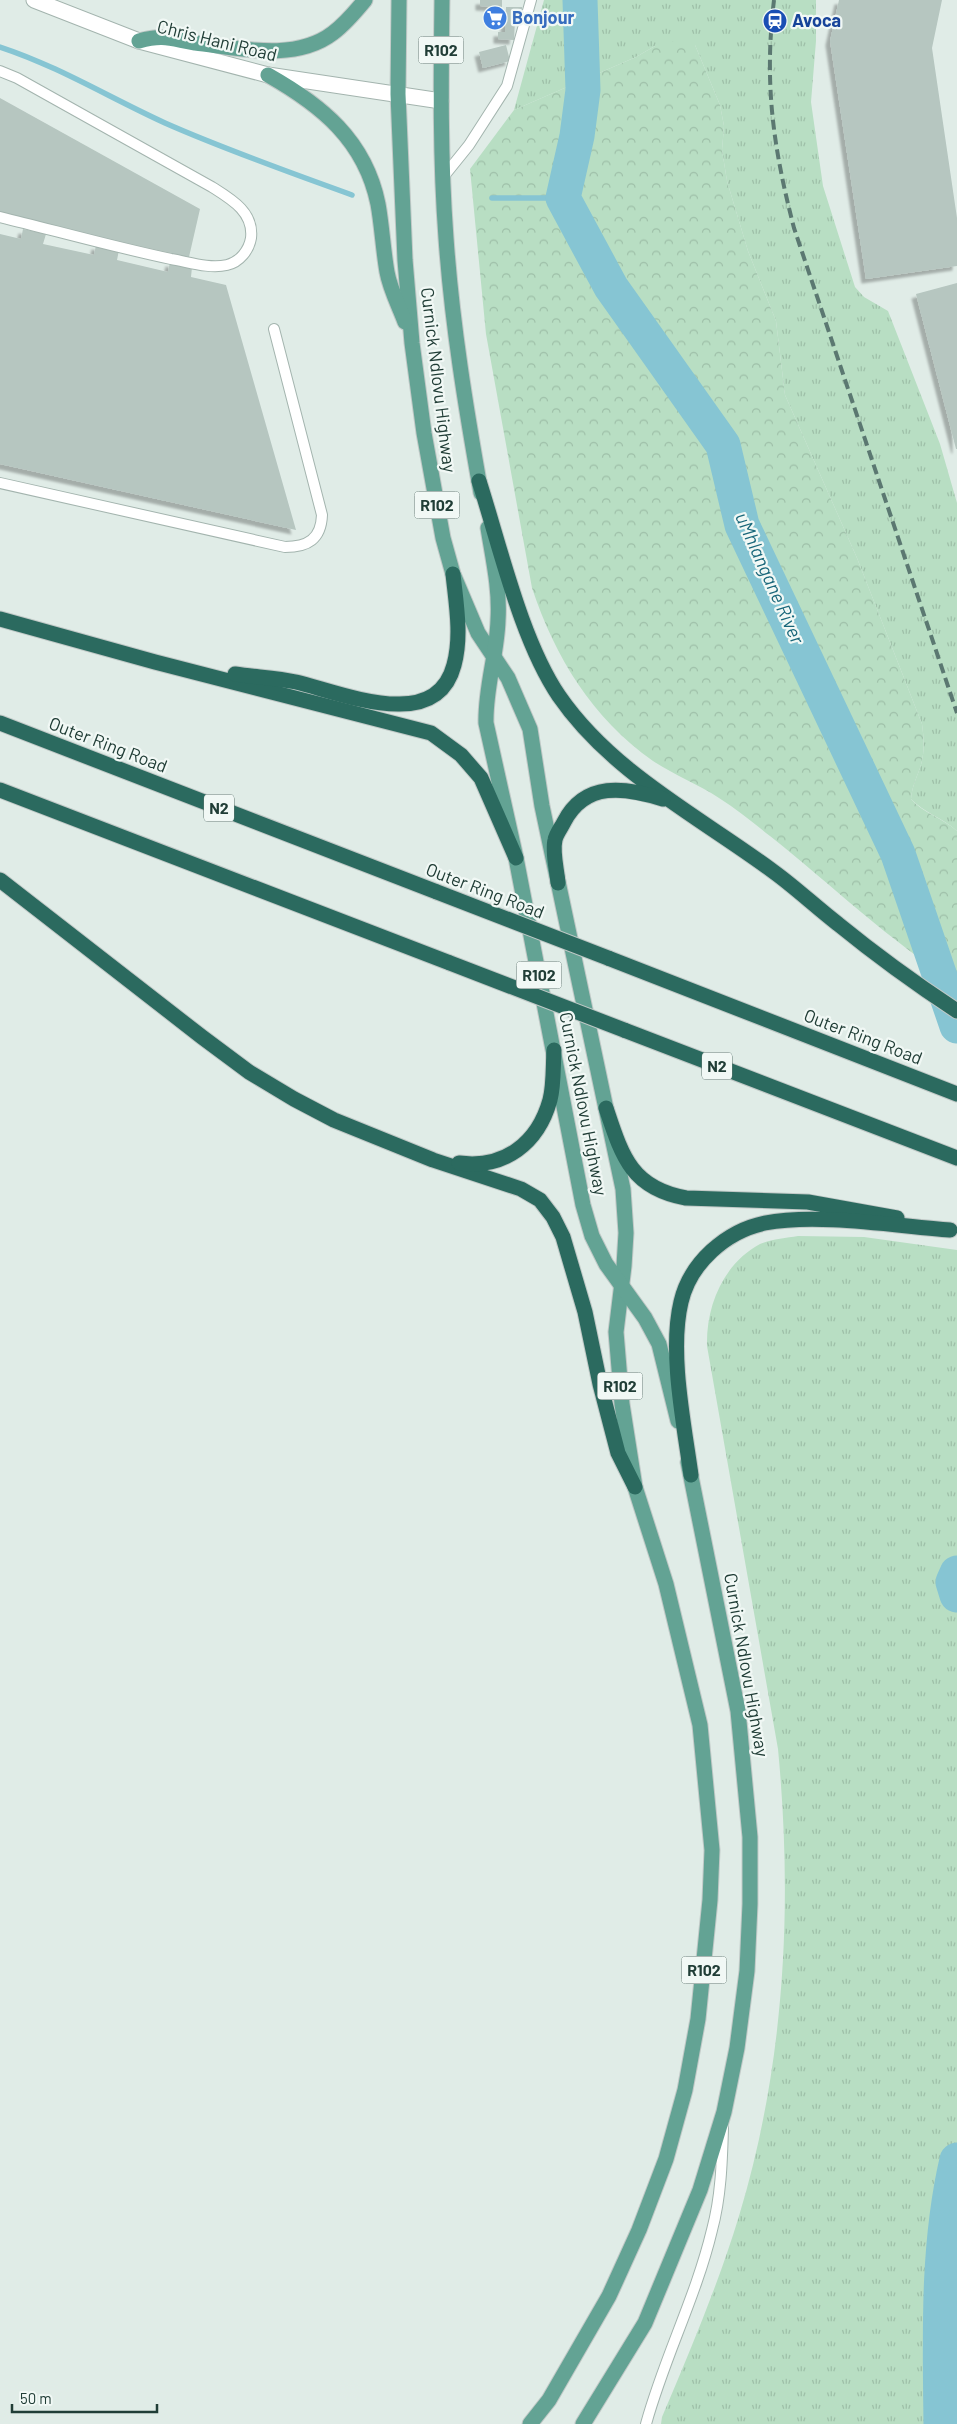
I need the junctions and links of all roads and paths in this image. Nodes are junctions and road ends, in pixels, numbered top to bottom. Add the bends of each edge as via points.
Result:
1 (34, 0) edge
2 (365, 0) edge
3 (399, 0) edge
4 (442, 0) edge
5 (531, 0) edge
6 (139, 41) junction
7 (0, 71) edge
8 (268, 75) junction
9 (398, 94) junction
10 (441, 101) junction
11 (444, 176) junction
12 (0, 217) edge
13 (274, 329) dead end
14 (412, 343) junction
15 (479, 480) junction
16 (0, 483) edge
17 (453, 574) junction
18 (0, 619) edge
19 (495, 658) junction
20 (155, 662) junction
21 (0, 724) edge
22 (0, 790) edge
23 (674, 803) junction
24 (516, 858) junction
25 (0, 880) edge
26 (558, 883) junction
27 (957, 1011) edge
28 (554, 1050) junction
29 (957, 1094) edge
30 (606, 1108) junction
31 (957, 1158) edge
32 (433, 1160) junction
33 (954, 1231) edge
34 (622, 1284) junction
35 (691, 1474) junction
36 (635, 1487) junction
37 (724, 2112) junction
38 (530, 2424) edge
39 (583, 2424) edge
40 (646, 2424) edge

1 - 6 street, Chris Hani Road
2 - 6 main road via 332,34 303,47 271,51 165,36
3 - 9 main road, R102
4 - 10 main road, R102
5 - 11 lane via 506,86 469,145
6 - 8 street, Chris Hani Road
7 - 12 lane via 212,187 237,204 252,228 250,245 242,256 229,265 210,267
8 - 9 street, Chris Hani Road
8 - 14 main road via 320,108 358,152 378,203 387,274
9 - 10 street, Chris Hani Road
9 - 14 main road, Curnick Ndlovu Highway / R102
10 - 11 main road, Curnick Ndlovu Highway / R102
11 - 15 main road, Curnick Ndlovu Highway / R102 via 446,239 468,421
13 - 16 lane via 322,515 319,532 311,542 285,547
14 - 17 main road, Curnick Ndlovu Highway / R102 via 424,433 443,538
15 - 19 main road, Curnick Ndlovu Highway / R102 via 498,585
15 - 23 highway via 522,617 537,655 558,694 610,755
17 - 19 main road, Curnick Ndlovu Highway / R102 via 478,633
17 - 20 highway via 458,642 454,666 446,685 426,700 412,704 378,702 294,682
18 - 20 highway
19 - 24 main road, Curnick Ndlovu Highway / R102 via 486,702 486,723
19 - 26 main road, Curnick Ndlovu Highway / R102 via 516,694 530,728
20 - 24 highway via 431,733 461,755 481,778
21 - 29 highway, Outer Ring Road / N2, bridge
22 - 31 highway, N2, bridge
23 - 26 highway via 637,791 620,790 600,792 582,800 570,811 555,840
23 - 27 highway via 728,838 913,982
24 - 28 main road, Curnick Ndlovu Highway / R102
25 - 32 highway via 249,1072 334,1120
26 - 30 main road, Curnick Ndlovu Highway / R102
28 - 32 highway via 551,1098 536,1134 511,1154 485,1162 469,1164
28 - 34 main road, Curnick Ndlovu Highway / R102 via 585,1213 602,1257
30 - 33 highway via 621,1153 636,1175 654,1189 670,1195 808,1202
30 - 34 main road, Curnick Ndlovu Highway / R102 via 623,1189 626,1233
32 - 36 highway via 520,1189 540,1200 554,1217 574,1270 618,1452
33 - 35 highway via 820,1220 784,1222 764,1224 734,1235 712,1249 686,1285 680,1310 678,1386
34 - 35 main road, Curnick Ndlovu Highway / R102 via 659,1344
34 - 36 main road, Curnick Ndlovu Highway / R102 via 616,1332 622,1404
35 - 37 main road, Curnick Ndlovu Highway / R102 via 738,1711 750,1837 747,1971 737,2048
36 - 38 main road, Curnick Ndlovu Highway / R102 via 666,1584 700,1725 712,1850 707,1950 685,2090 666,2159 609,2296 549,2400
37 - 39 main road, Curnick Ndlovu Highway / R102 via 700,2190 645,2323
37 - 40 lane via 719,2193 713,2230 655,2390

